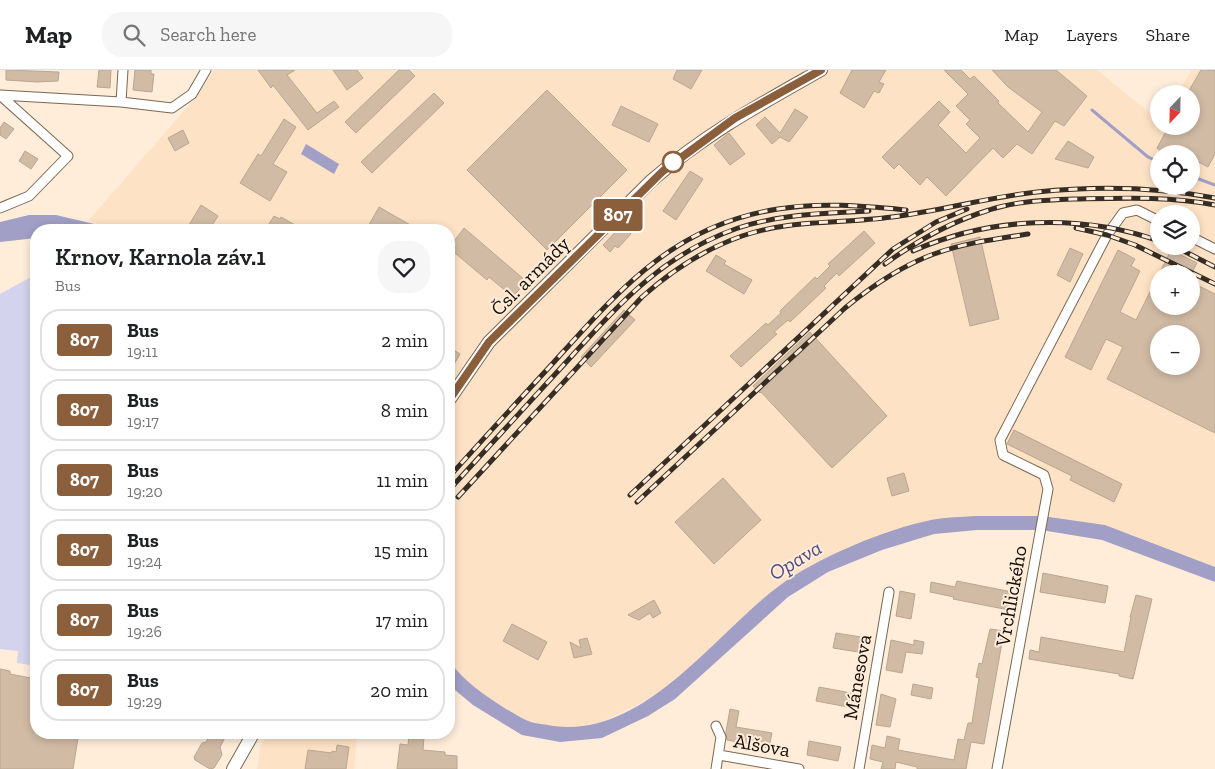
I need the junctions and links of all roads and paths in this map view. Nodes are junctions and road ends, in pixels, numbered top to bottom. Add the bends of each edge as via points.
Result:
1 (124, 70) edge
2 (206, 70) edge
3 (821, 70) edge
4 (0, 95) edge
5 (121, 102) junction
6 (0, 208) edge
7 (1150, 216) edge
8 (1200, 241) edge
9 (1215, 248) edge
10 (455, 391) edge
11 (889, 592) dead end
12 (716, 726) dead end
13 (250, 739) edge
14 (719, 755) junction
15 (232, 769) edge
16 (716, 769) edge
17 (799, 769) edge
18 (859, 769) edge
19 (997, 769) edge

1 - 5 street
2 - 5 street via 192,94 172,108
3 - 10 main road, Čsl. armády via 735,118 663,171 489,342
4 - 5 street
4 - 6 street via 68,156 29,196
7 - 19 street, Vrchlického via 1137,210 1123,213 1107,235 1000,440 1002,455 1044,475 1048,489
8 - 9 street
11 - 18 street, Mánesova
12 - 14 street via 721,737
13 - 15 main road
14 - 16 street
14 - 17 street, Alšova

